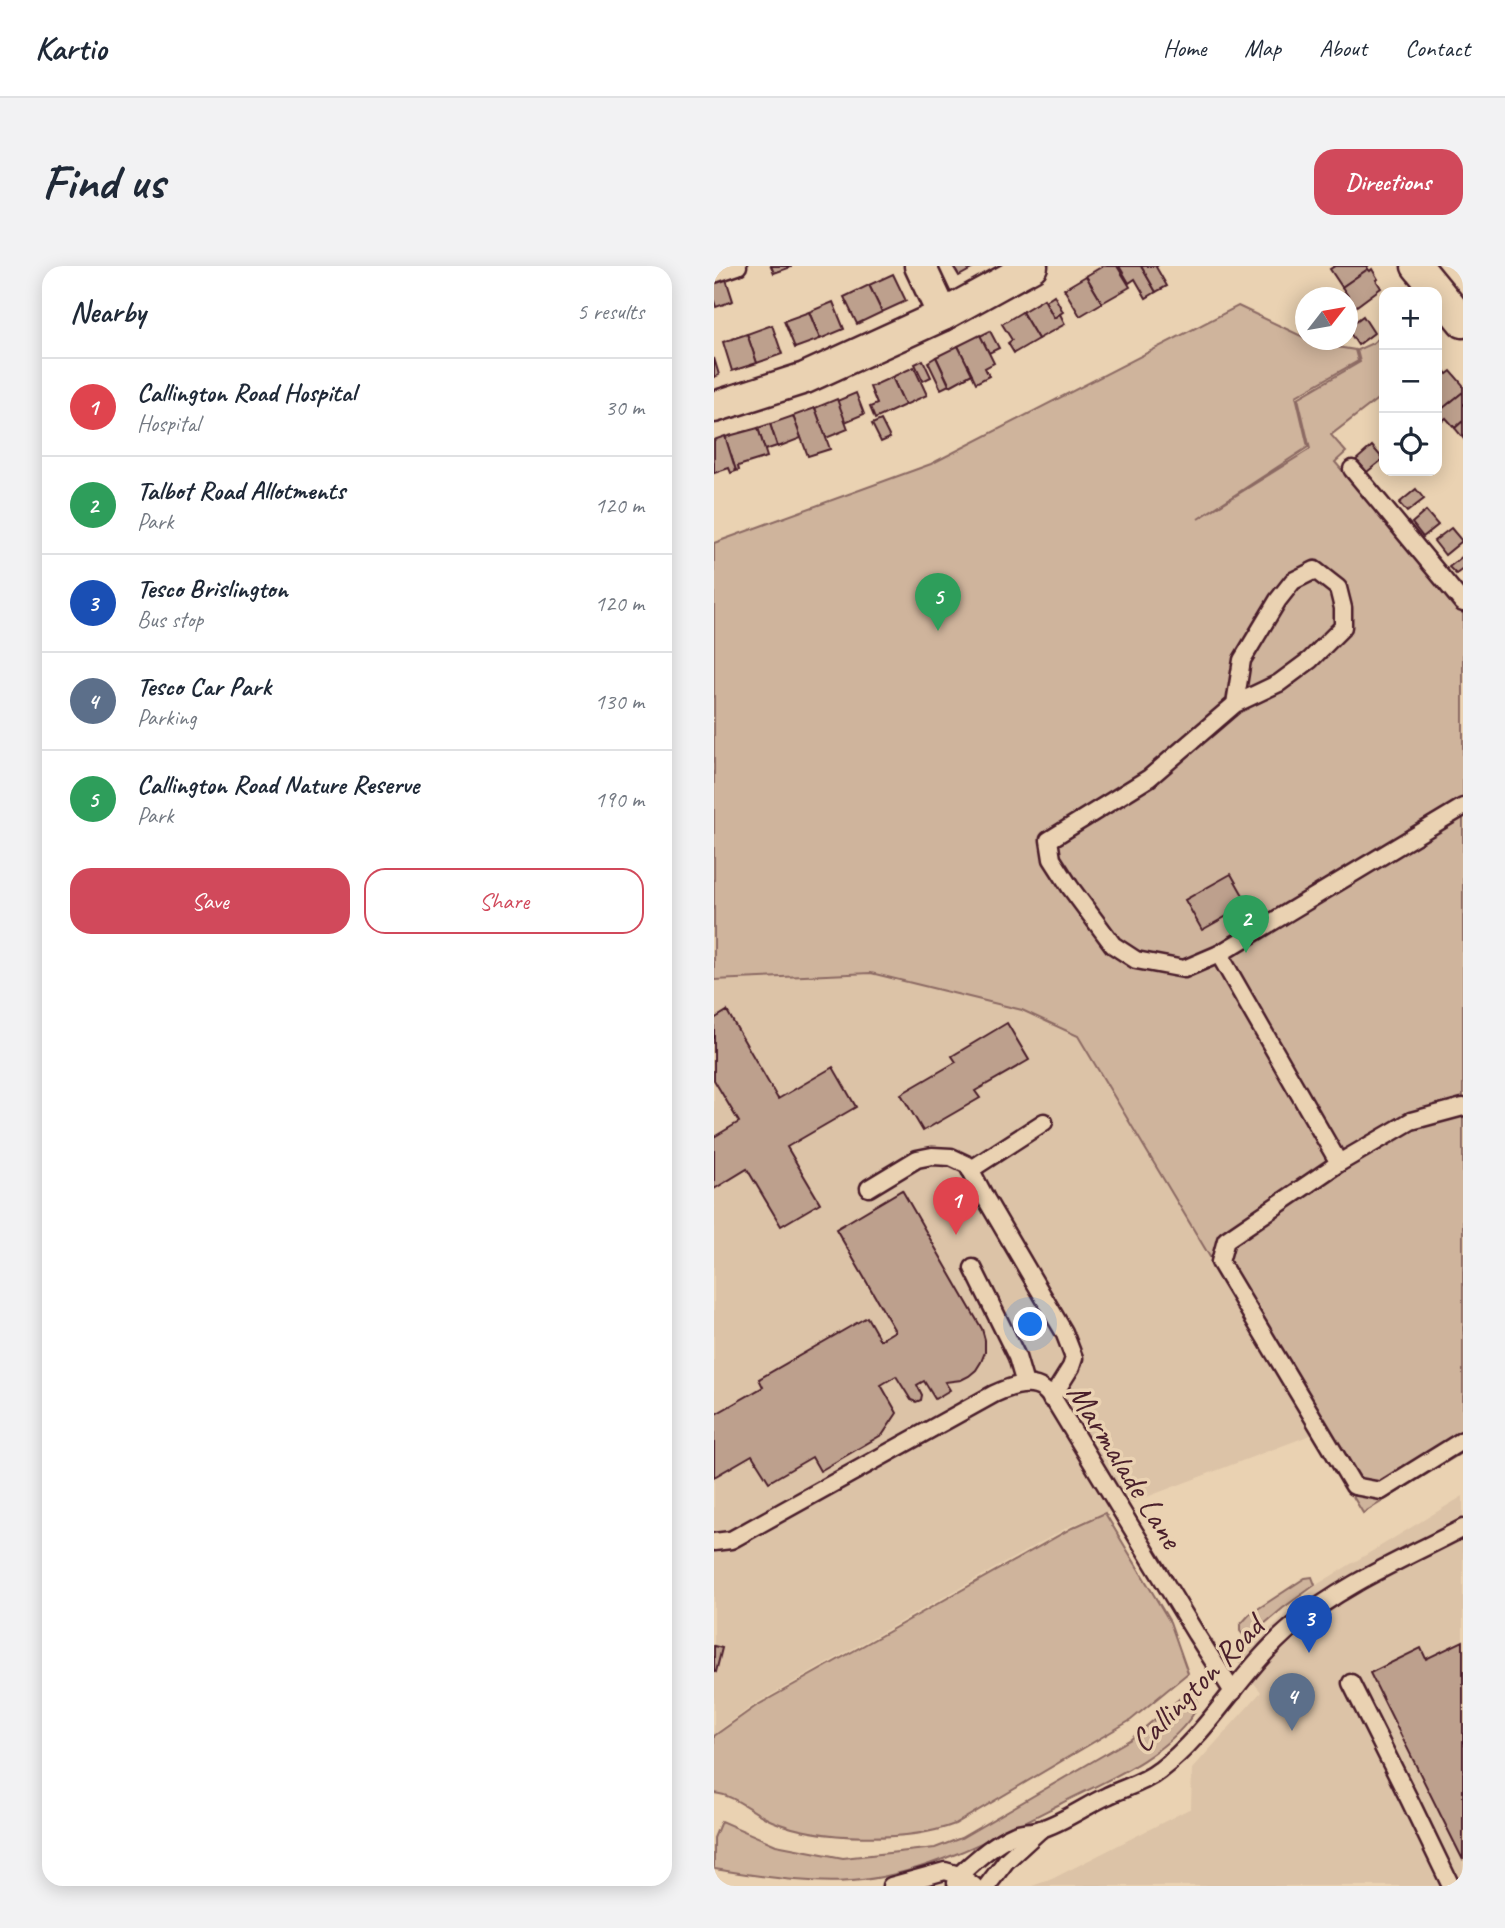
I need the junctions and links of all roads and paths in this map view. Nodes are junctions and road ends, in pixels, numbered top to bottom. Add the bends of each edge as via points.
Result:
1 (738, 266) edge
2 (920, 266) edge
3 (1032, 266) edge
4 (1417, 266) edge
5 (714, 274) edge
6 (943, 315) junction
7 (1463, 322) edge
8 (714, 407) edge
9 (1353, 469) dead end
10 (1463, 603) edge
11 (1235, 704) junction
12 (1463, 807) edge
13 (1219, 954) junction
14 (1463, 1107) edge
15 (1044, 1122) dead end
16 (1339, 1163) junction
17 (970, 1170) junction
18 (869, 1188) dead end
19 (973, 1268) dead end
20 (1026, 1384) junction
21 (1052, 1399) junction
22 (1463, 1440) edge
23 (1463, 1528) edge
24 (714, 1542) edge
25 (1351, 1683) dead end
26 (1233, 1692) junction
27 (1041, 1829) junction
28 (958, 1880) edge
29 (891, 1886) edge
30 (974, 1886) edge
31 (987, 1886) edge
32 (1451, 1886) edge

1 - 5 lane
2 - 6 street
3 - 6 street
4 - 7 street
6 - 8 street via 805,378
9 - 10 lane
11 - 11 lane via 1279,683 1343,628 1338,588 1315,570 1293,581 1242,660
11 - 13 lane via 1149,778 1049,840 1052,859 1113,945 1136,960 1184,969
12 - 13 lane
13 - 16 lane
14 - 16 lane via 1412,1121
15 - 17 lane
16 - 22 lane via 1226,1240 1220,1262 1354,1486 1381,1491
17 - 18 lane via 951,1157 932,1156
17 - 21 lane via 1064,1332 1074,1358
19 - 20 lane
20 - 21 lane, Marmalade Lane via 1043,1388
20 - 24 lane, Marmalade Lane via 994,1394 731,1540
21 - 26 lane, Marmalade Lane
23 - 26 lane, Callington Road via 1320,1605 1260,1658
25 - 32 lane
26 - 27 lane, Callington Road via 1208,1724 1158,1772
27 - 28 lane via 1015,1834 986,1852
27 - 31 lane
28 - 29 lane via 945,1871
28 - 30 lane

